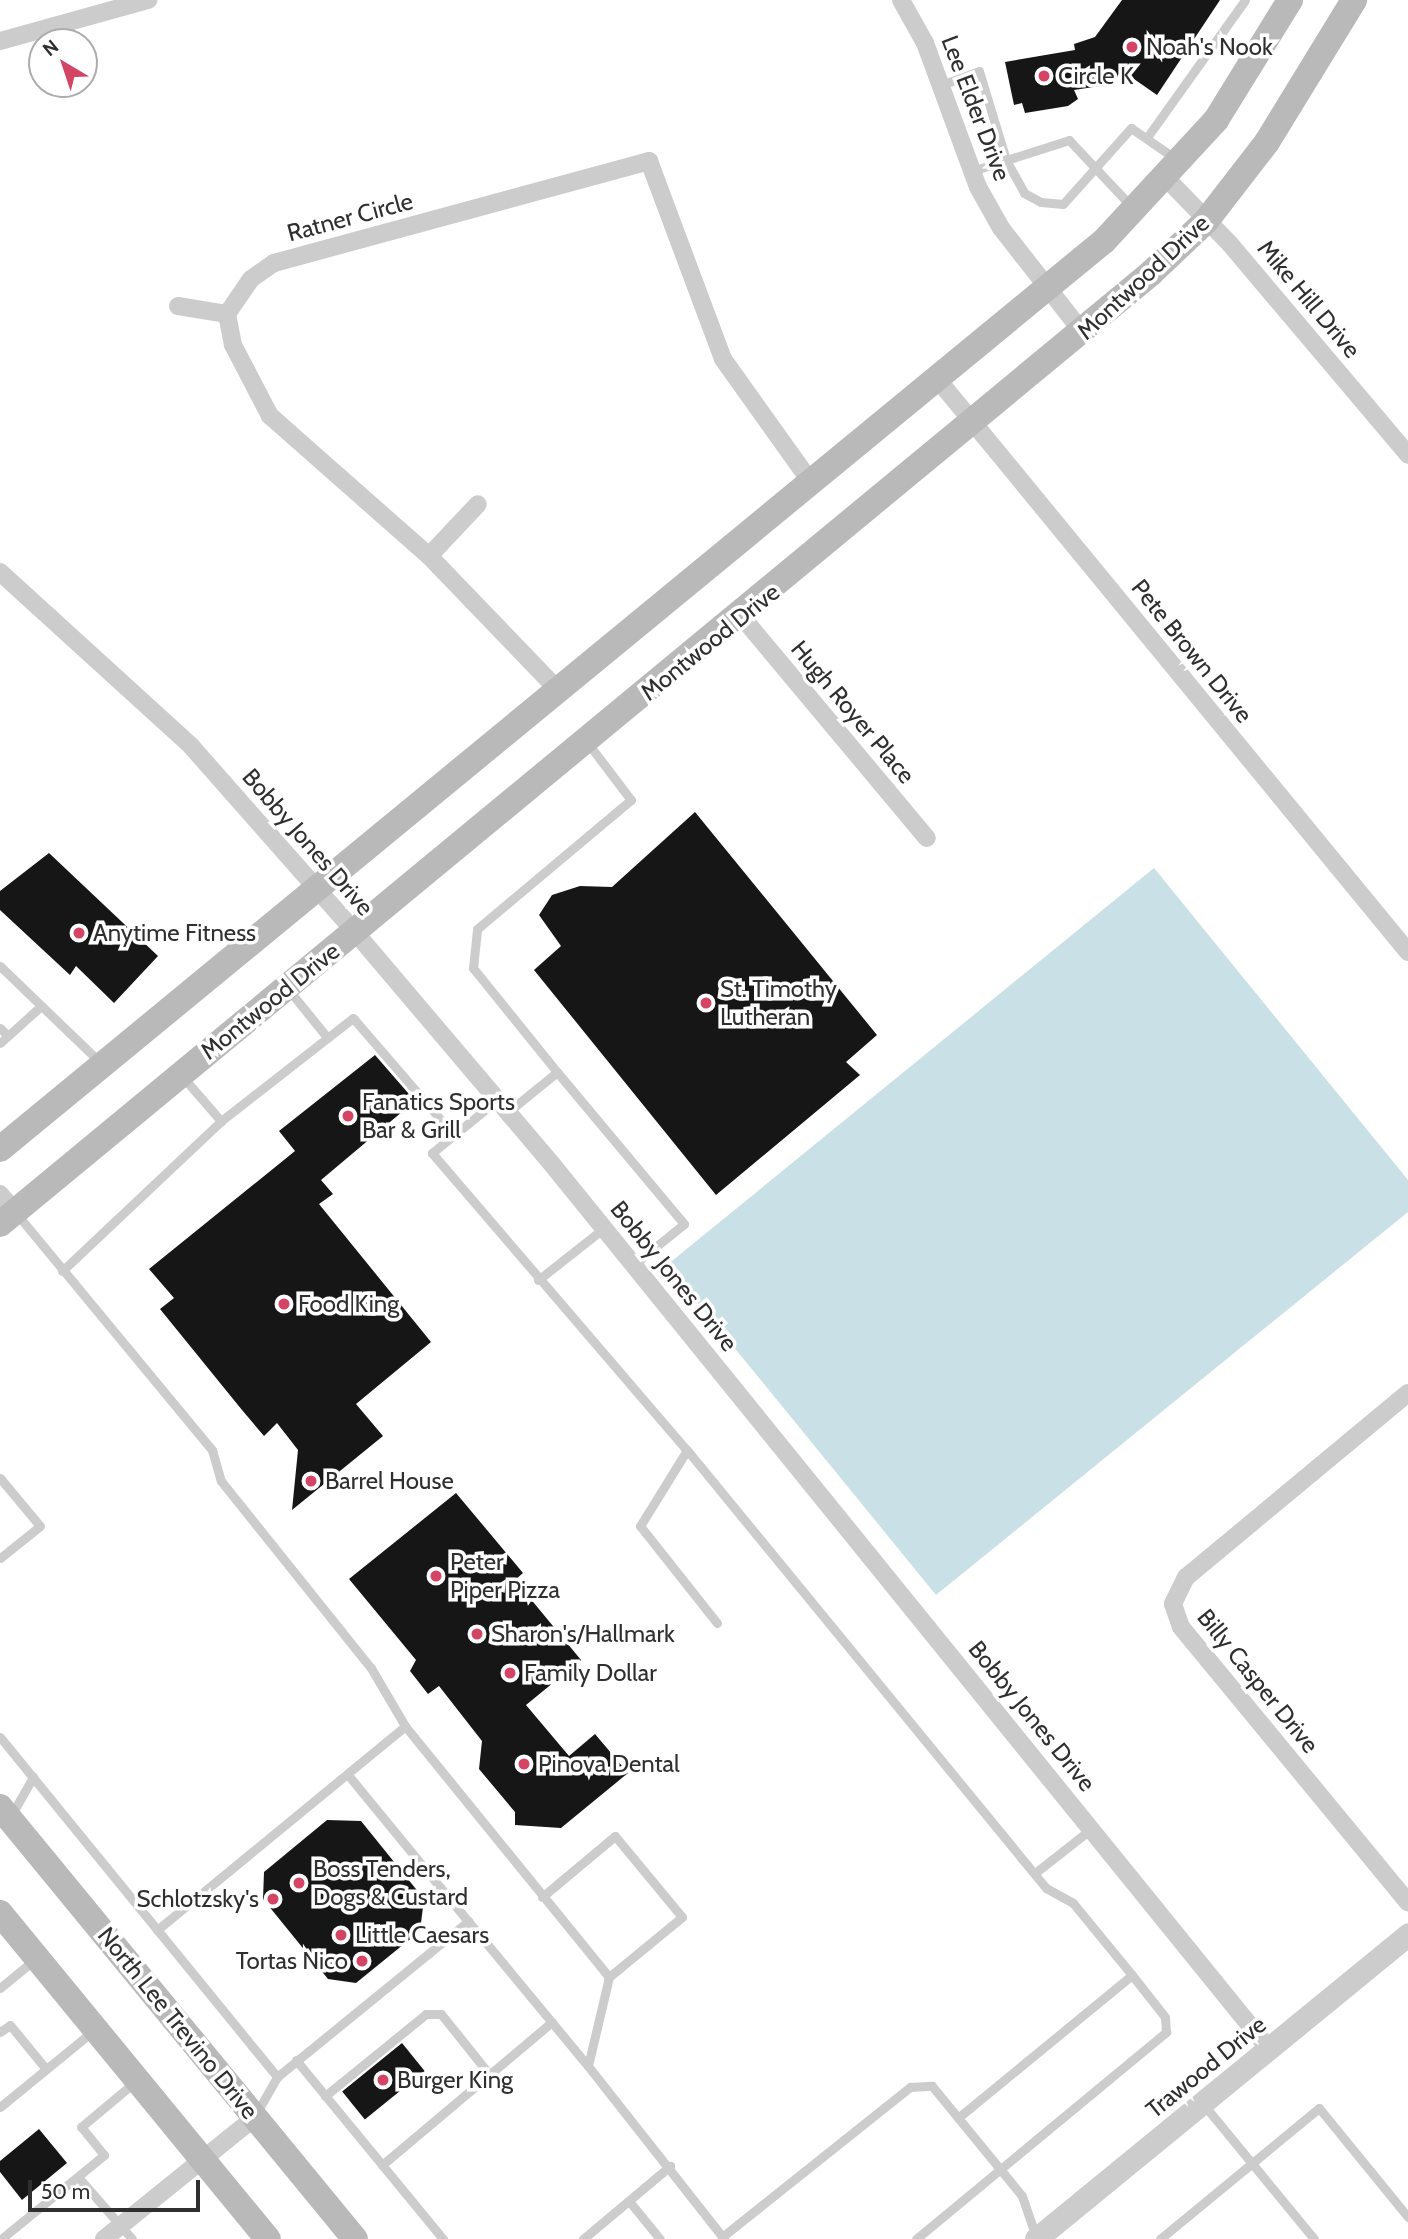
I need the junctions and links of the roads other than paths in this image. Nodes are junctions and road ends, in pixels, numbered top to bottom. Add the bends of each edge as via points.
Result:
1 (148, 0) edge
2 (901, 0) edge
3 (1245, 0) edge
4 (1290, 0) edge
5 (1354, 0) edge
6 (0, 41) edge
7 (941, 85) junction
8 (1148, 136) junction
9 (1006, 160) junction
10 (1097, 168) junction
11 (971, 171) junction
12 (1173, 171) junction
13 (1135, 210) junction
14 (1206, 221) junction
15 (1048, 290) junction
16 (178, 306) dead end
17 (227, 314) junction
18 (1083, 332) junction
19 (939, 381) junction
20 (973, 423) junction
21 (1408, 455) edge
22 (811, 484) junction
23 (478, 504) dead end
24 (429, 556) junction
25 (0, 572) edge
26 (741, 617) junction
27 (559, 691) junction
28 (587, 742) junction
29 (927, 838) dead end
30 (318, 890) junction
31 (355, 932) junction
32 (1408, 952) edge
33 (0, 967) edge
34 (287, 987) junction
35 (41, 1006) junction
36 (0, 1028) edge
37 (8, 1036) junction
38 (326, 1036) junction
39 (0, 1043) edge
40 (103, 1065) junction
41 (557, 1072) junction
42 (181, 1075) junction
43 (503, 1106) junction
44 (221, 1121) junction
45 (454, 1135) junction
46 (0, 1149) edge
47 (5, 1210) edge
48 (604, 1228) junction
49 (634, 1265) junction
50 (62, 1271) junction
51 (538, 1280) junction
52 (1408, 1393) edge
53 (687, 1450) junction
54 (0, 1478) edge
55 (0, 1559) edge
56 (717, 1623) dead end
57 (405, 1726) junction
58 (0, 1737) edge
59 (348, 1774) junction
60 (33, 1777) junction
61 (3, 1818) edge
62 (1091, 1828) junction
63 (1035, 1873) junction
64 (542, 1897) junction
65 (1408, 1902) edge
66 (0, 1913) edge
67 (468, 1921) junction
68 (158, 1930) junction
69 (1408, 1934) edge
70 (37, 1958) junction
71 (1132, 1975) junction
72 (609, 1977) junction
73 (0, 1988) edge
74 (552, 2022) junction
75 (95, 2029) junction
76 (0, 2032) edge
77 (1269, 2049) junction
78 (296, 2060) junction
79 (588, 2066) junction
80 (46, 2069) junction
81 (489, 2074) junction
82 (277, 2077) junction
83 (137, 2080) junction
84 (325, 2096) junction
85 (1203, 2103) junction
86 (0, 2106) edge
87 (255, 2117) junction
88 (958, 2118) junction
89 (202, 2159) junction
90 (1251, 2163) junction
91 (382, 2165) junction
92 (670, 2166) junction
93 (1000, 2170) junction
94 (78, 2177) junction
95 (629, 2200) junction
96 (1408, 2217) edge
97 (126, 2232) edge
98 (723, 2238) edge
99 (1, 2239) edge
100 (104, 2239) edge
101 (268, 2239) edge
102 (355, 2239) edge
103 (443, 2239) edge
104 (583, 2239) edge
105 (660, 2239) edge
106 (916, 2239) edge
107 (1036, 2239) edge
108 (1160, 2239) edge
109 (1314, 2239) edge

1 - 6 street
2 - 7 street, Lee Elder Drive
3 - 8 lane
4 - 12 main road via 1237,90
5 - 14 main road, Montwood Drive via 1267,142
7 - 9 lane via 979,71
7 - 11 street, Lee Elder Drive
8 - 10 lane via 1131,128
8 - 12 lane
9 - 10 lane via 1069,140
9 - 10 lane via 1024,192 1063,204
9 - 11 lane
10 - 13 lane
11 - 15 street, Lee Elder Drive via 1001,228
12 - 13 main road
12 - 14 street, Mike Hill Drive
13 - 15 main road
14 - 18 main road, Montwood Drive
14 - 21 street, Mike Hill Drive
15 - 18 street, Lee Elder Drive
15 - 19 main road
16 - 17 street
17 - 22 street, Ratner Circle via 251,279 274,264 649,161 723,359
17 - 24 street via 233,345 270,416
18 - 20 main road, Montwood Drive
19 - 20 street, Pete Brown Drive
19 - 22 main road
20 - 26 main road, Montwood Drive
20 - 32 street, Pete Brown Drive
22 - 27 main road
23 - 24 street
24 - 27 street
25 - 30 street, Bobby Jones Drive via 191,746
26 - 28 main road, Montwood Drive
26 - 29 street, Hugh Royer Place
27 - 30 main road
28 - 31 main road, Montwood Drive
28 - 41 lane via 631,800 477,929 473,968
30 - 31 street, Bobby Jones Drive
30 - 40 main road
31 - 34 main road, Montwood Drive
31 - 43 street, Bobby Jones Drive
33 - 35 lane
34 - 38 lane
34 - 42 main road, Montwood Drive
35 - 37 lane
35 - 40 lane
36 - 37 lane
37 - 39 lane
38 - 44 lane
38 - 45 lane via 353,1018 366,1026
40 - 46 main road
41 - 43 lane
41 - 49 lane via 684,1224
42 - 44 lane
42 - 47 main road, Montwood Drive
43 - 45 lane
43 - 48 street, Bobby Jones Drive
44 - 50 lane
45 - 51 lane via 432,1153
47 - 50 lane
48 - 49 street, Bobby Jones Drive
48 - 51 lane
49 - 62 street, Bobby Jones Drive
50 - 57 lane via 212,1450 221,1481 371,1668
51 - 53 lane
52 - 65 street, Billy Casper Drive via 1186,1577 1173,1604 1181,1627
53 - 56 lane via 640,1526
53 - 63 lane
54 - 55 lane via 40,1526
57 - 59 lane
57 - 64 lane
58 - 60 lane
59 - 67 lane
59 - 68 lane
60 - 61 lane
60 - 68 lane
61 - 87 main road, North Lee Trevino Drive
62 - 63 lane
62 - 77 street, Bobby Jones Drive
63 - 71 lane via 1073,1903
64 - 72 lane
64 - 72 lane via 615,1836 632,1856 682,1917
66 - 70 main road
67 - 74 lane
67 - 78 lane
68 - 82 lane
69 - 77 street, Trawood Drive
70 - 73 lane
70 - 75 main road
71 - 88 lane
71 - 93 lane via 1165,2017 1166,2032
72 - 79 lane
74 - 79 lane
74 - 81 lane
75 - 80 lane
75 - 83 main road
76 - 80 lane via 10,2025
77 - 85 street, Trawood Drive
78 - 82 lane
78 - 84 lane
79 - 92 lane
80 - 86 lane
81 - 84 lane via 441,2014 426,2014
81 - 91 lane
82 - 87 lane
83 - 89 main road
83 - 94 lane via 81,2127 104,2155
84 - 91 lane
85 - 90 lane
85 - 107 street, Trawood Drive
87 - 89 street
87 - 102 main road, North Lee Trevino Drive
88 - 93 lane
88 - 98 lane via 932,2086 911,2087
89 - 97 street
89 - 101 main road
90 - 96 lane via 1319,2108
90 - 108 lane
90 - 109 lane
91 - 103 lane
92 - 95 lane
92 - 98 lane
93 - 106 lane
93 - 107 lane via 1022,2196
94 - 97 lane
94 - 99 lane
95 - 104 lane
95 - 105 lane
97 - 100 street

